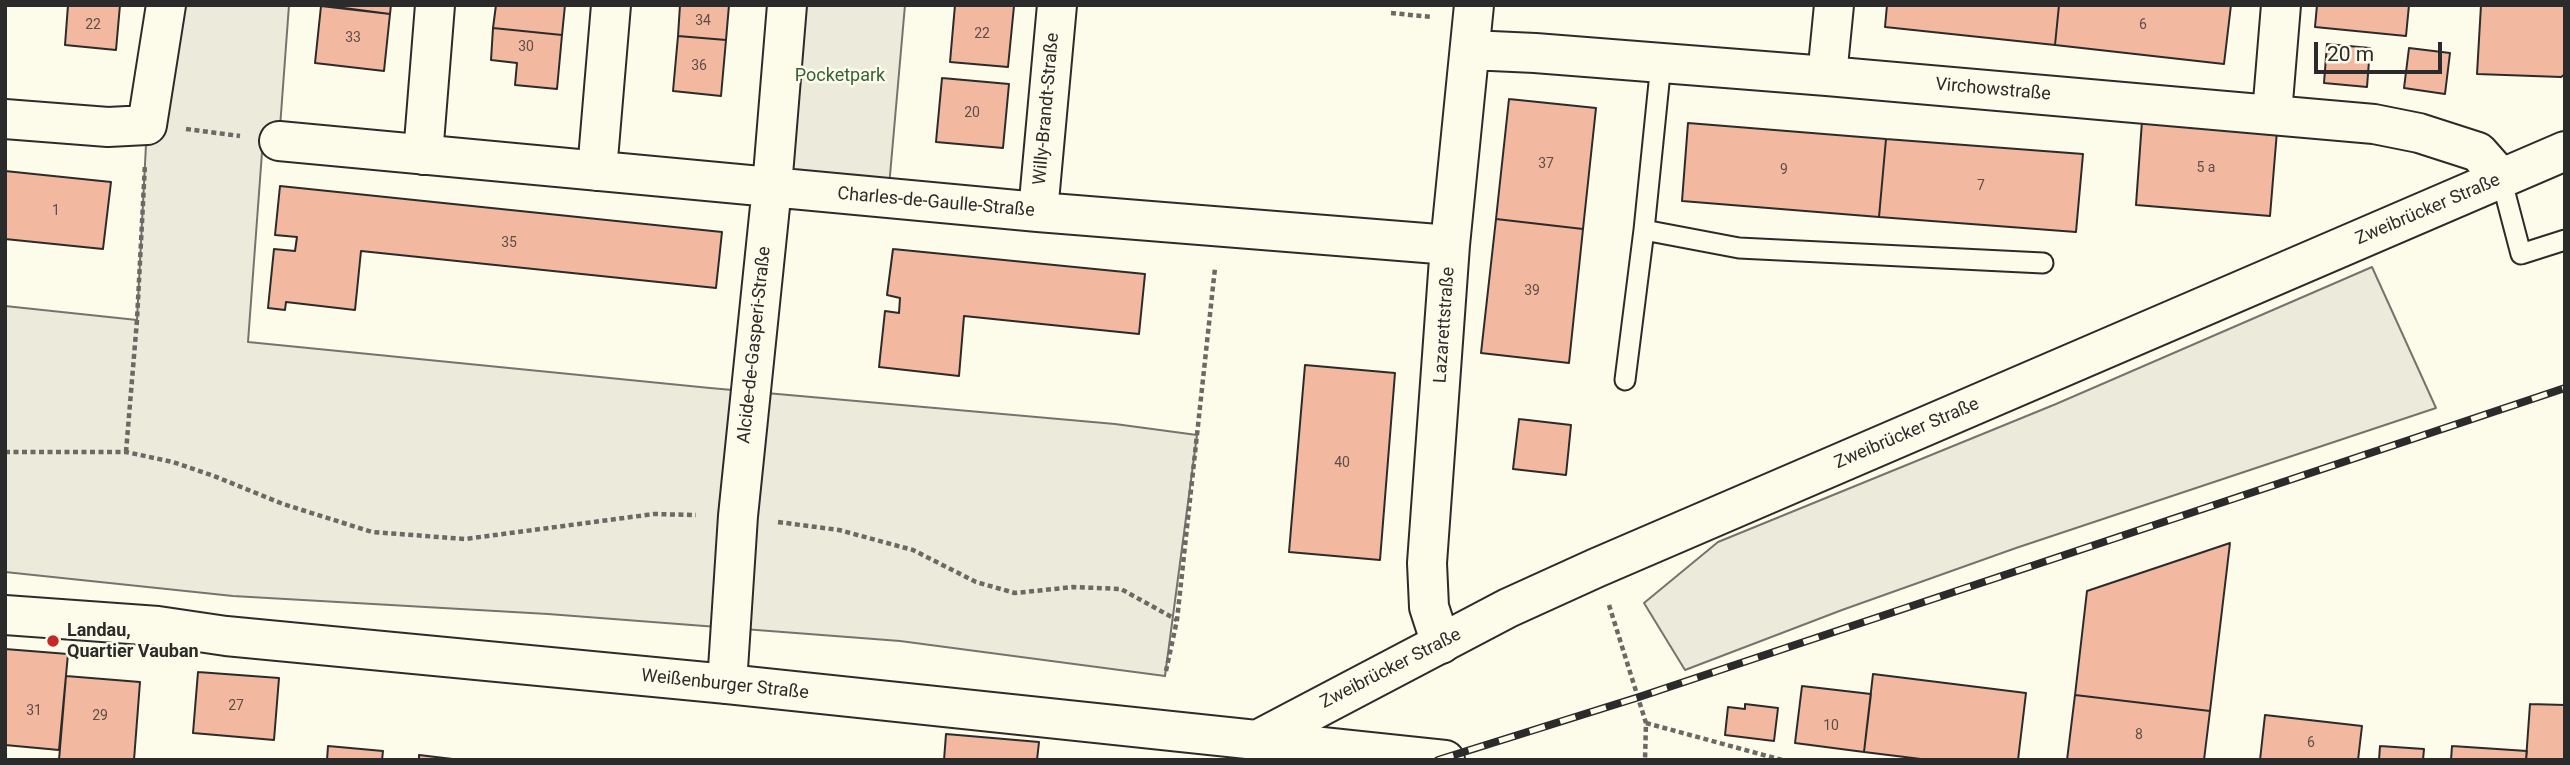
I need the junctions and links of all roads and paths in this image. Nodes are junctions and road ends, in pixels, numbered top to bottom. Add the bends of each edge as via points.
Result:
1 (166, 5) edge
2 (435, 5) edge
3 (611, 5) edge
4 (787, 5) edge
5 (1056, 5) edge
6 (1474, 5) edge
7 (1834, 5) edge
8 (2281, 5) edge
9 (1470, 50) junction
10 (1661, 63) junction
11 (1827, 76) junction
12 (2272, 114) junction
13 (5, 119) edge
14 (147, 125) junction
15 (279, 141) joint
16 (2565, 151) edge
17 (423, 155) junction
18 (597, 171) junction
19 (2501, 178) junction
20 (772, 187) junction
21 (1038, 212) junction
22 (1220, 226) junction
23 (1644, 230) junction
24 (2565, 240) edge
25 (1450, 246) junction
26 (2043, 264) dead end
27 (1625, 380) dead end
28 (5, 452) edge
29 (126, 452) junction
30 (738, 516) junction
31 (1596, 568) junction
32 (5, 615) edge
33 (1177, 620) junction
34 (1441, 644) junction
35 (1166, 671) dead end
36 (727, 684) junction
37 (1646, 723) junction
38 (1259, 739) junction
39 (1782, 759) edge
40 (1445, 760) edge
41 (1645, 760) edge

1 - 14 street
2 - 17 street
3 - 18 street
4 - 20 street, Alcide-de-Gasperi-Straße
5 - 21 street, Willy-Brandt-Straße
6 - 9 street, Lazarettstraße
7 - 11 street
8 - 12 street
9 - 10 street, Virchowstraße
9 - 25 street, Lazarettstraße
10 - 11 street, Virchowstraße
10 - 23 lane
11 - 12 street, Virchowstraße
12 - 19 street, Virchowstraße via 2419,133 2478,152
13 - 14 street via 108,127
14 - 15 path
14 - 29 path
15 - 17 street, Charles-de-Gaulle-Straße
16 - 19 street, Zweibrücker Straße
17 - 18 street, Charles-de-Gaulle-Straße
18 - 20 street, Charles-de-Gaulle-Straße
19 - 24 lane via 2521,254
19 - 31 street, Zweibrücker Straße
20 - 21 street, Charles-de-Gaulle-Straße
20 - 30 street, Alcide-de-Gasperi-Straße
21 - 22 street, Charles-de-Gaulle-Straße
22 - 25 street, Charles-de-Gaulle-Straße
22 - 33 path
23 - 26 lane via 1739,248
23 - 27 lane
25 - 34 street, Lazarettstraße via 1427,563 1429,607
28 - 29 path
29 - 30 path via 173,462 283,505 372,532 466,539 654,514
30 - 33 path via 839,530 912,550 976,582 1015,593 1073,587 1121,589
30 - 36 street, Alcide-de-Gasperi-Straße
31 - 34 street, Zweibrücker Straße
31 - 37 path
32 - 36 street, Weißenburger Straße via 158,626
33 - 35 path
34 - 38 street, Zweibrücker Straße
36 - 38 street, Weißenburger Straße
37 - 39 path
37 - 41 path
38 - 40 street, Weißenburger Straße

